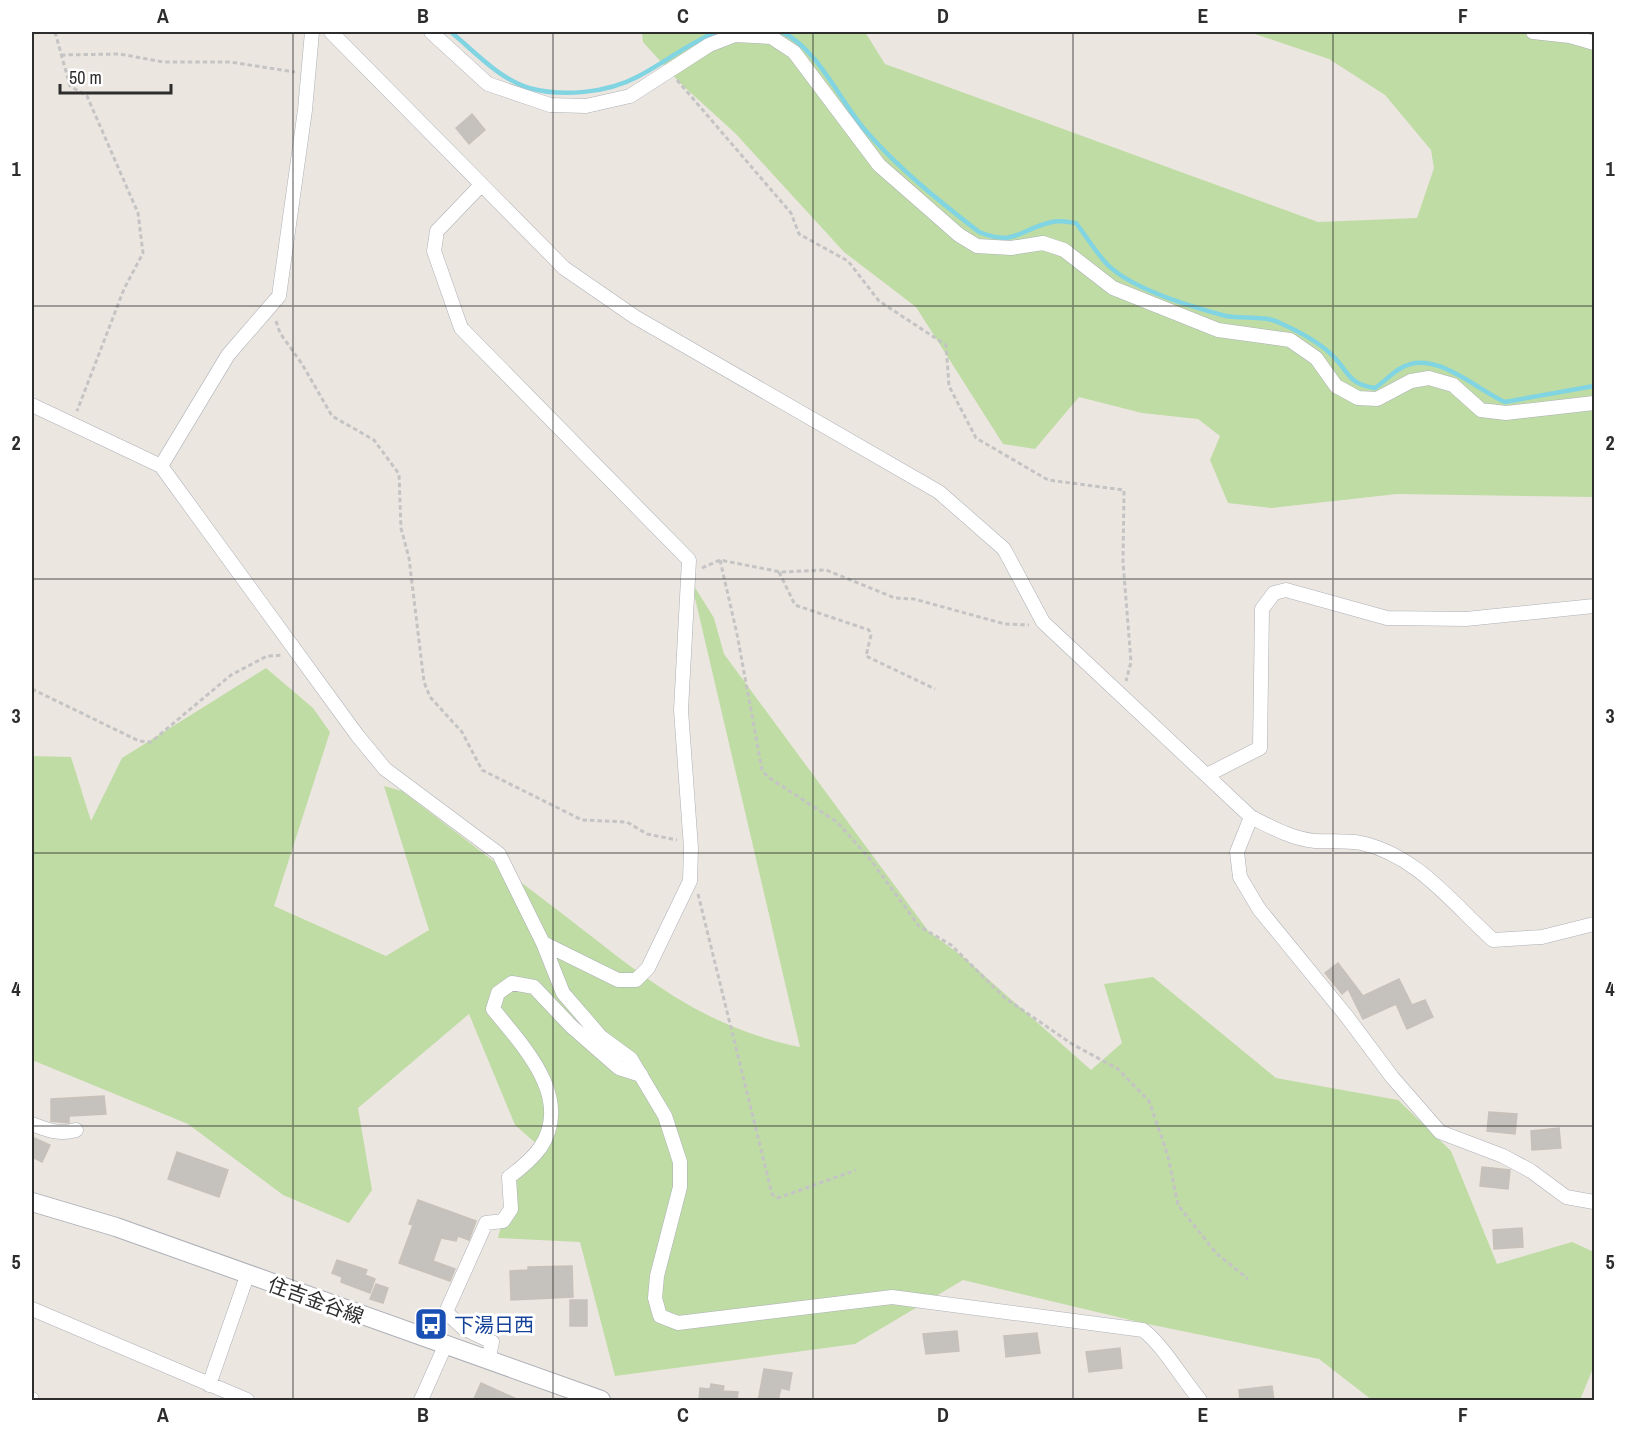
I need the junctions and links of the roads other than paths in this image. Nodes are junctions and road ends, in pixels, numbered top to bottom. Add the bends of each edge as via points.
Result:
1 (312, 32) edge
2 (331, 32) edge
3 (431, 32) edge
4 (1533, 32) edge
5 (1594, 43) edge
6 (481, 185) junction
7 (1594, 403) edge
8 (32, 405) edge
9 (161, 466) junction
10 (1594, 606) edge
11 (1207, 775) junction
12 (1251, 817) junction
13 (1594, 924) edge
14 (543, 943) junction
15 (641, 1075) junction
16 (32, 1124) edge
17 (76, 1130) dead end
18 (32, 1202) edge
19 (1594, 1202) edge
20 (247, 1276) junction
21 (32, 1309) edge
22 (444, 1346) junction
23 (488, 1361) junction
24 (209, 1385) junction
25 (247, 1401) edge
26 (421, 1401) edge
27 (601, 1401) edge
28 (1200, 1401) edge

1 - 9 street via 279,296 228,355
2 - 6 street
3 - 7 street via 488,84 550,105 586,106 630,96 709,45 735,34 771,38 794,52 879,165 977,246 1011,248 1043,243 1064,250 1104,282 1124,292 1218,330 1290,340 1316,358 1336,386 1358,398 1377,399 1411,381 1429,378 1453,385 1481,410 1498,412
4 - 5 street
6 - 11 street via 564,268 627,310 939,492 1004,549 1043,622
6 - 14 street via 437,231 434,251 461,328 689,560 681,710 690,881 648,968 636,980 618,980
8 - 9 street
9 - 14 street via 385,769 499,854
10 - 11 street via 1466,620 1388,618 1286,590 1274,592 1262,609 1260,748
11 - 12 street
12 - 13 street via 1312,841 1361,843 1396,856 1422,871 1493,940 1542,937
12 - 19 street via 1237,852 1240,877 1259,909 1440,1132 1503,1156 1566,1197
14 - 15 street via 563,993 601,1037 632,1059
15 - 23 street via 619,1068 534,987 512,983 498,993 493,1009 529,1054 545,1081 551,1101 550,1121 541,1147 509,1178 511,1209 503,1221 486,1223 446,1312 463,1328 492,1342
15 - 28 street via 665,1116 680,1162 680,1186 654,1298 660,1316 678,1323 892,1297 1143,1330 1155,1339
16 - 17 street via 49,1132
18 - 20 main road, 住吉金谷線 via 116,1227
20 - 22 main road, 住吉金谷線
20 - 24 street
21 - 24 street
22 - 23 main road, 住吉金谷線
22 - 26 street
23 - 27 main road, 住吉金谷線
24 - 25 street

